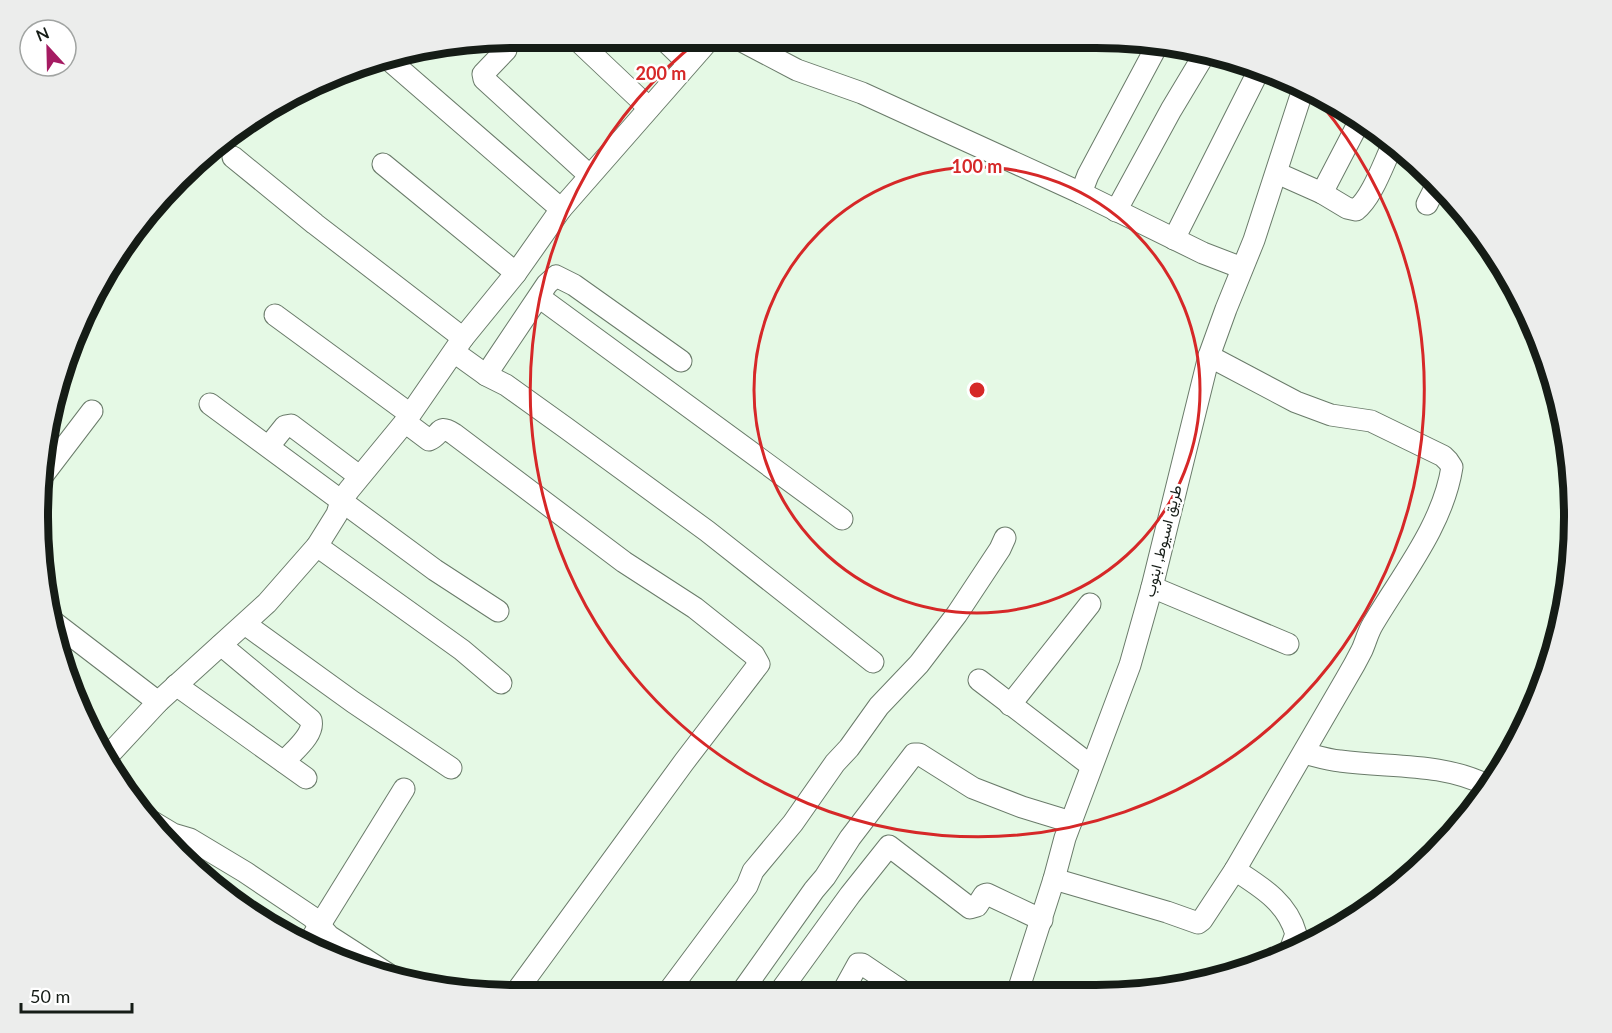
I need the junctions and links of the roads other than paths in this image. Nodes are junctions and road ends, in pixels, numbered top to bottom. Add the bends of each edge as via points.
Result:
1 (585, 48) edge
2 (672, 48) edge
3 (702, 48) edge
4 (755, 48) edge
5 (506, 50) dead end
6 (1154, 52) edge
7 (1201, 60) edge
8 (688, 63) junction
9 (394, 64) edge
10 (1256, 77) edge
11 (1301, 95) edge
12 (649, 108) junction
13 (1356, 127) edge
14 (1389, 152) edge
15 (233, 157) dead end
16 (384, 164) dead end
17 (1276, 173) junction
18 (589, 175) junction
19 (1433, 192) edge
20 (1080, 193) junction
21 (1322, 193) junction
22 (1427, 204) dead end
23 (561, 209) junction
24 (1116, 211) junction
25 (1174, 239) junction
26 (1242, 268) junction
27 (516, 273) junction
28 (539, 297) junction
29 (275, 315) dead end
30 (459, 345) junction
31 (1209, 356) junction
32 (681, 362) dead end
33 (486, 375) junction
34 (210, 404) dead end
35 (92, 411) dead end
36 (407, 418) junction
37 (269, 446) junction
38 (51, 465) edge
39 (360, 476) junction
40 (341, 501) junction
41 (842, 519) dead end
42 (1005, 538) dead end
43 (317, 546) junction
44 (1152, 587) junction
45 (1090, 603) dead end
46 (498, 611) dead end
47 (244, 624) junction
48 (62, 628) edge
49 (1288, 644) dead end
50 (221, 645) junction
51 (873, 662) dead end
52 (979, 680) dead end
53 (501, 683) dead end
54 (176, 685) junction
55 (158, 702) junction
56 (1010, 705) junction
57 (112, 752) edge
58 (1304, 753) junction
59 (284, 762) junction
60 (1090, 765) junction
61 (451, 768) dead end
62 (306, 778) dead end
63 (1481, 782) edge
64 (404, 789) dead end
65 (1071, 822) junction
66 (170, 832) edge
67 (1235, 870) junction
68 (1054, 879) junction
69 (1041, 920) junction
70 (319, 925) junction
71 (311, 938) edge
72 (1293, 941) edge
73 (347, 953) edge
74 (521, 985) edge
75 (673, 985) edge
76 (747, 985) edge
77 (785, 985) edge
78 (846, 985) edge
79 (893, 985) edge
80 (1020, 985) edge

1 - 12 street
2 - 8 street
3 - 8 street
4 - 20 street via 797,70 862,93
5 - 18 street via 485,71 484,79
6 - 20 street
7 - 24 street
8 - 12 street
9 - 23 street
10 - 25 street
11 - 17 street, طريق اسيوط, ابنوب
12 - 18 street
13 - 21 street
14 - 21 street via 1359,208 1352,210
15 - 30 street
16 - 27 street
17 - 21 street
17 - 26 street, طريق اسيوط, ابنوب
18 - 23 street
19 - 22 street
20 - 24 street
23 - 27 street
24 - 25 street
25 - 26 street
26 - 31 street, طريق اسيوط, ابنوب
27 - 30 street
28 - 32 street via 553,277 560,277
28 - 33 street
28 - 41 street
29 - 36 street
30 - 33 street
30 - 36 street
31 - 44 street, طريق اسيوط, ابنوب
31 - 58 street via 1296,402 1331,414 1371,421 1443,456 1452,467 1418,552 1371,628
33 - 51 street via 567,428 707,531
34 - 37 street
35 - 38 street
36 - 39 street
36 - 74 street via 429,440 444,429 454,434 609,551 694,608 754,655 759,664
37 - 39 street via 285,426 291,425
37 - 40 street
39 - 40 street
40 - 43 street
40 - 46 street
42 - 75 street via 957,614 835,763
43 - 47 street
43 - 53 street via 462,650
44 - 49 street
44 - 60 street, طريق اسيوط, ابنوب via 1130,665
45 - 56 street
47 - 50 street
47 - 61 street
48 - 55 street
50 - 54 street
50 - 59 street via 310,720 310,733
52 - 56 street
54 - 55 street
54 - 59 street
55 - 57 street
56 - 60 street
58 - 63 street via 1337,761 1460,773
58 - 67 street
59 - 62 street
60 - 65 street, طريق اسيوط, ابنوب
64 - 70 street
65 - 68 street, طريق اسيوط, ابنوب
65 - 76 street via 973,788 914,754
66 - 70 street via 205,848
67 - 68 street via 1198,923
67 - 72 street via 1267,891 1286,910 1296,933
68 - 69 street, طريق اسيوط, ابنوب
69 - 77 street via 987,894 970,908 890,846
69 - 80 street, طريق اسيوط, ابنوب
70 - 71 street
70 - 73 street
78 - 79 street via 858,964 862,964

